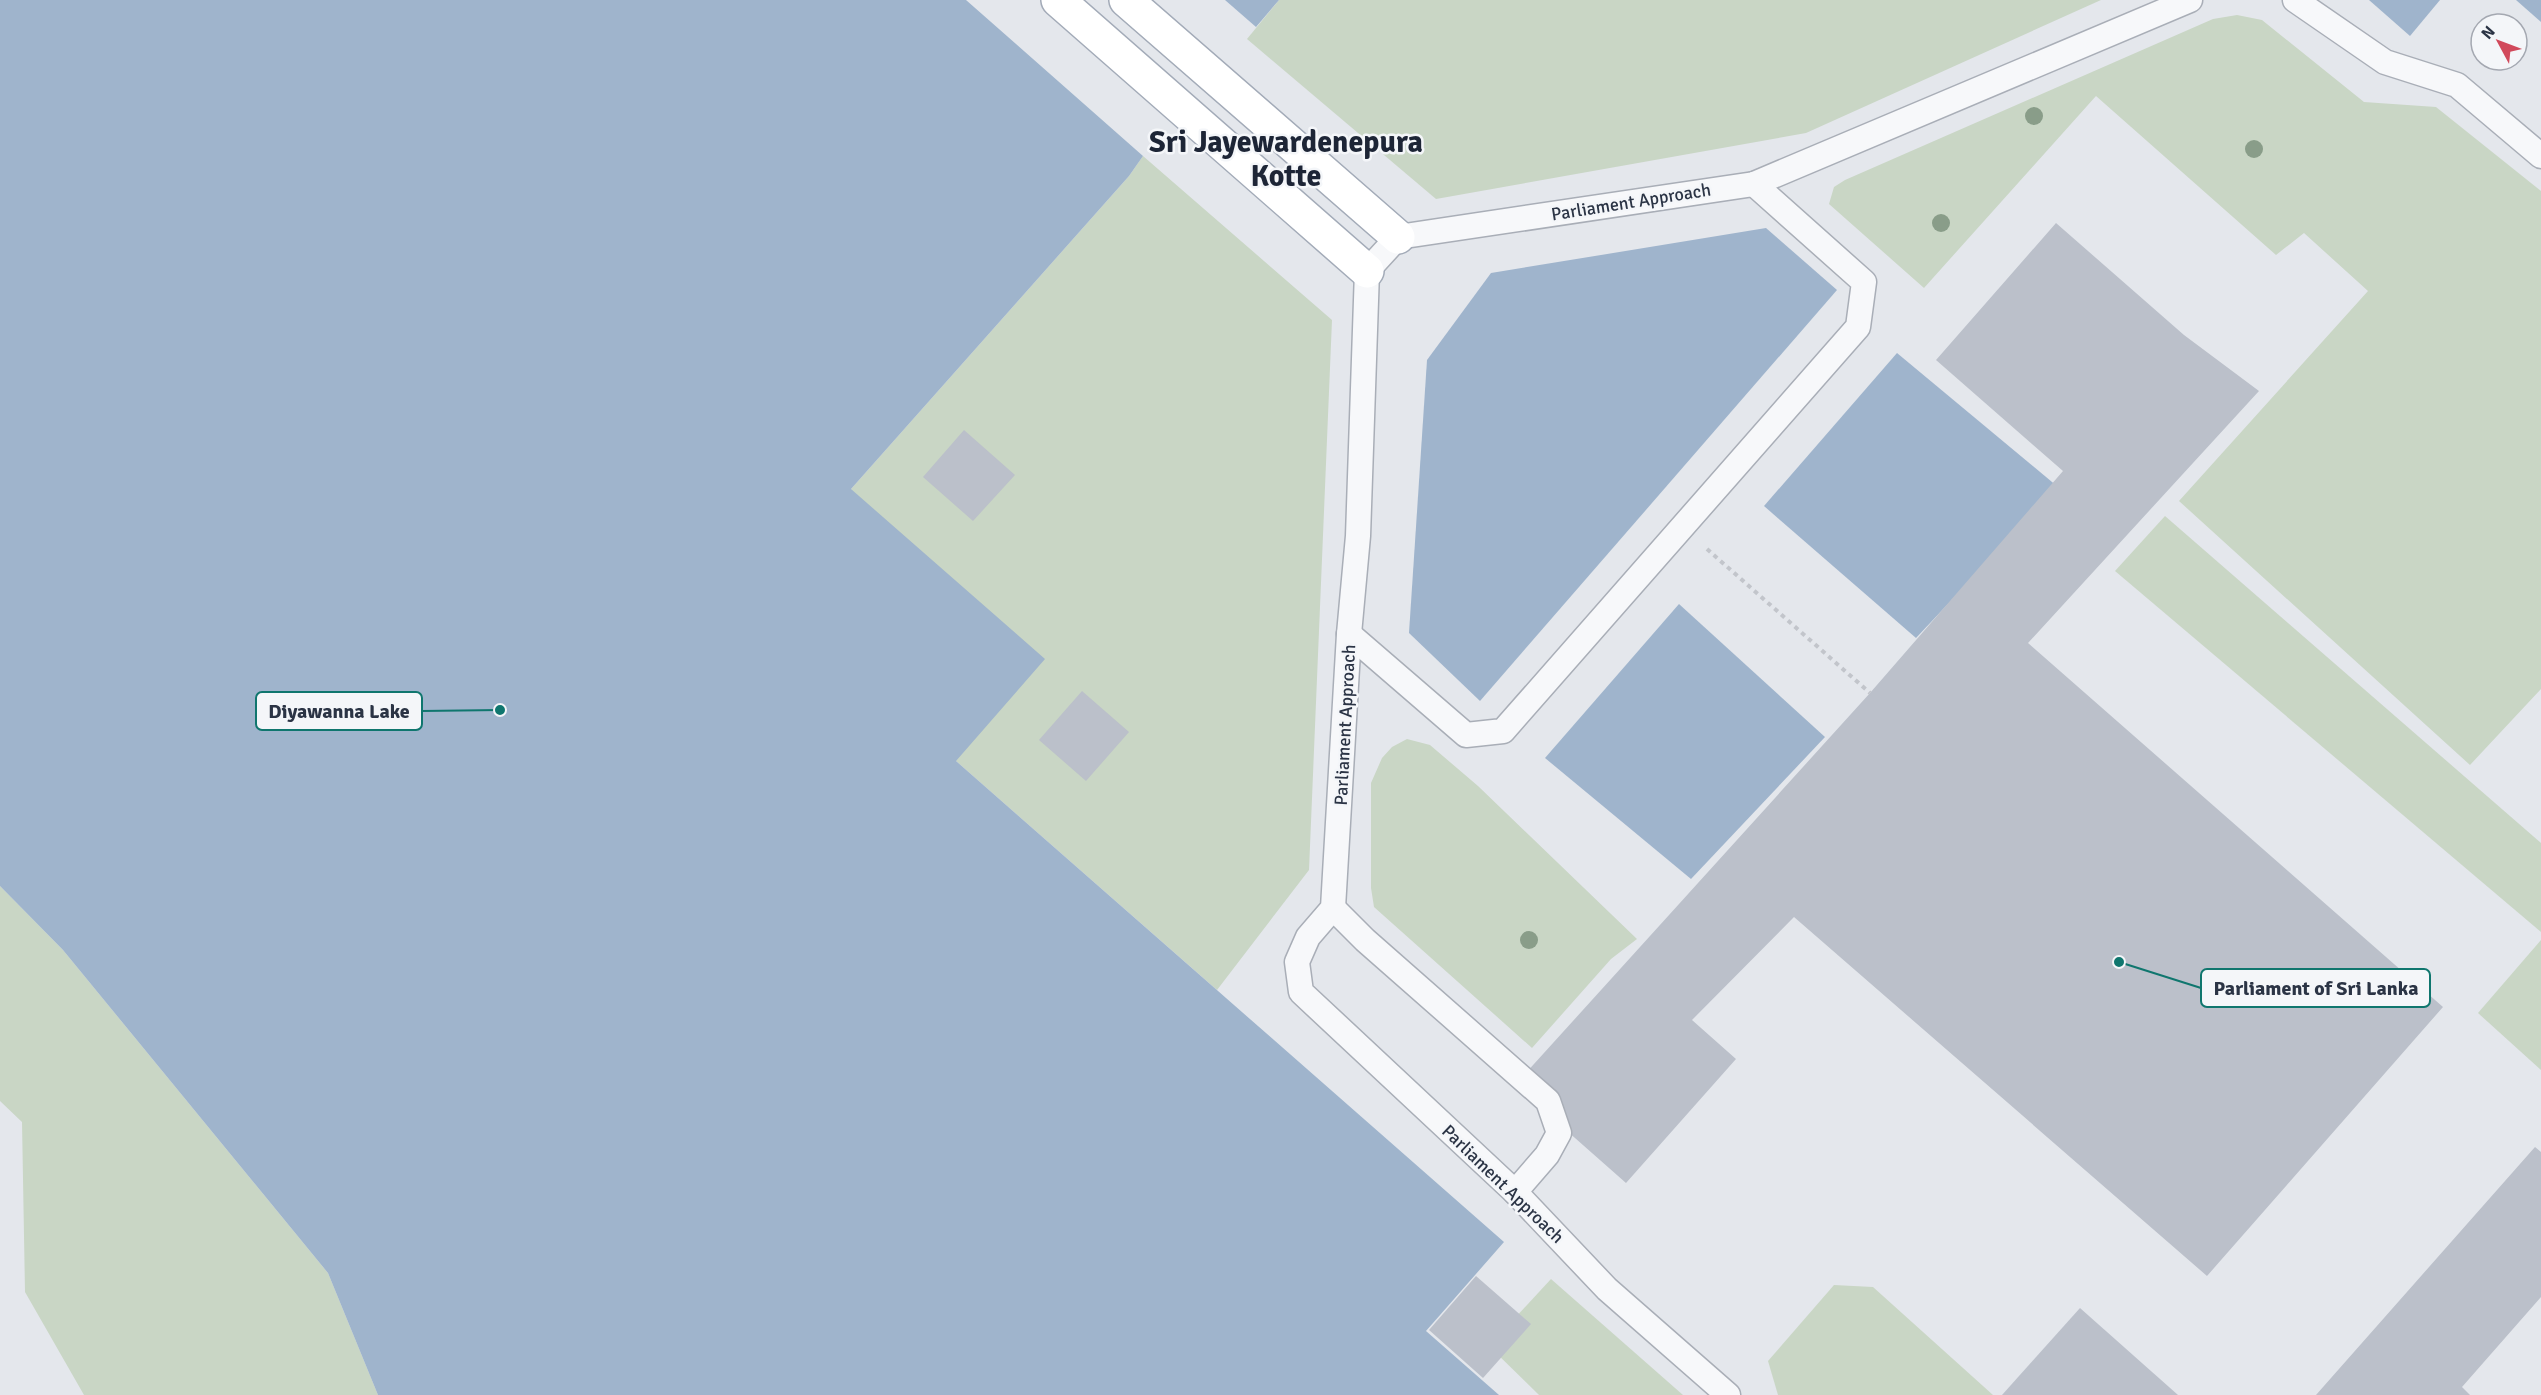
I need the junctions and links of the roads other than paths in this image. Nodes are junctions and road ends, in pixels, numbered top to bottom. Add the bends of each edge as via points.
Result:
1 (1058, 0) edge
2 (1126, 0) edge
3 (2190, 0) edge
4 (2295, 0) edge
5 (2541, 156) edge
6 (1754, 183) junction
7 (1398, 237) junction
8 (1367, 271) junction
9 (1349, 634) junction
10 (1333, 908) junction
11 (1515, 1192) junction
12 (1728, 1395) edge

1 - 8 main road
2 - 7 main road
3 - 6 lane, Parliament Approach
4 - 5 lane via 2385,62 2457,86
6 - 7 lane, Parliament Approach
6 - 9 lane via 1864,282 1858,327 1503,731 1466,735
7 - 8 lane
8 - 9 lane, Parliament Approach via 1358,536
9 - 10 lane, Parliament Approach
10 - 11 lane, Parliament Approach via 1308,938 1297,962 1301,992
10 - 11 lane via 1548,1101 1559,1133 1547,1155
11 - 12 lane, Parliament Approach via 1607,1289

